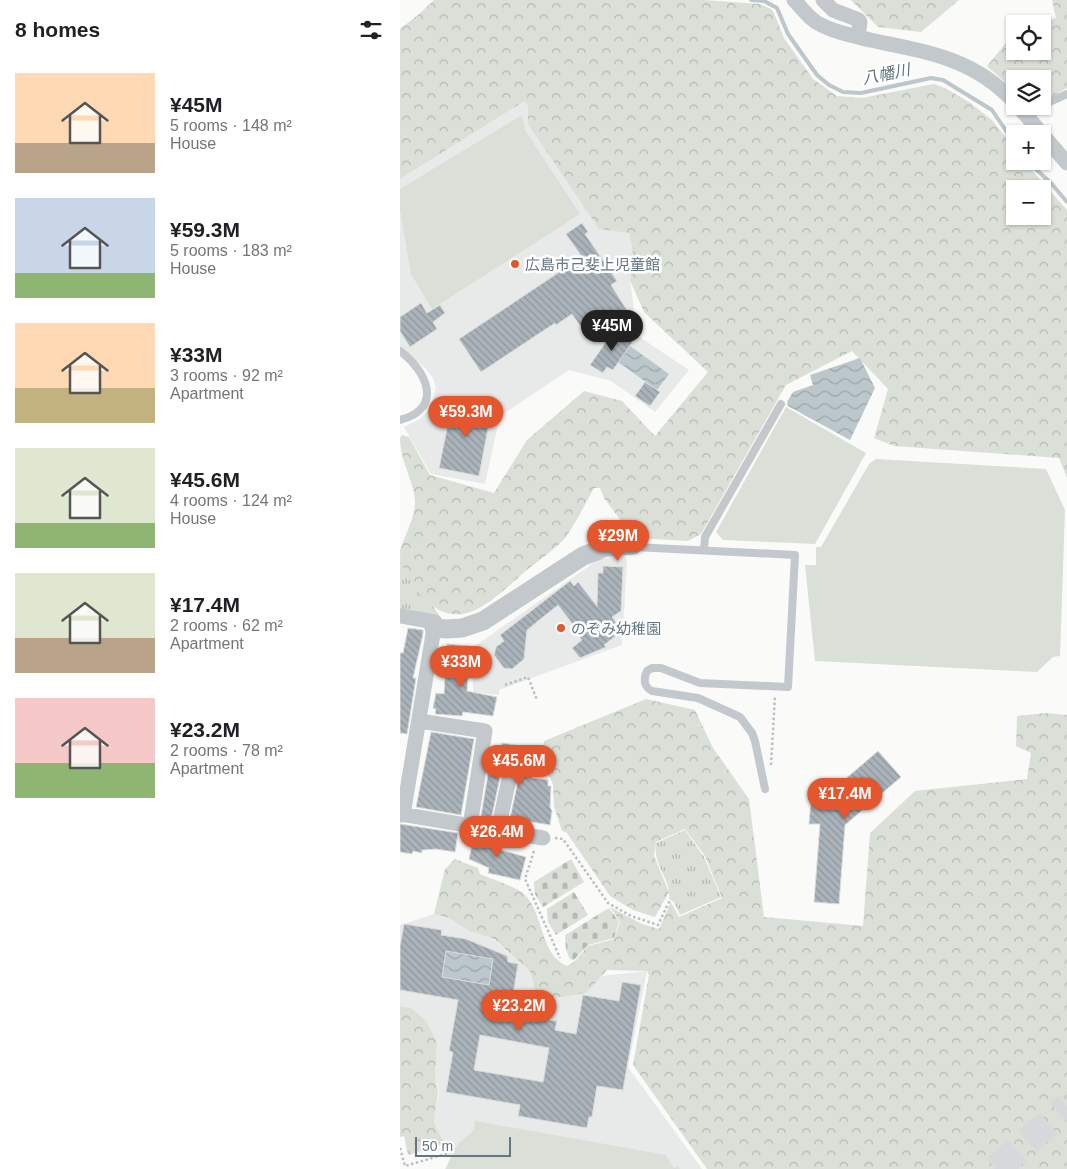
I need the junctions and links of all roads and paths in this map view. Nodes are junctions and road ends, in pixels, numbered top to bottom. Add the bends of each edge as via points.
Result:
1 (794, 0) edge
2 (823, 0) edge
3 (858, 37) junction
4 (1006, 93) edge
5 (1067, 94) edge
6 (1051, 102) edge
7 (1026, 115) edge
8 (1034, 125) edge
9 (1051, 144) edge
10 (1067, 163) edge
11 (400, 351) edge
12 (781, 404) dead end
13 (400, 420) edge
14 (634, 547) joint
15 (599, 550) joint
16 (704, 550) junction
17 (400, 616) edge
18 (434, 628) junction
19 (505, 685) dead end
20 (775, 694) dead end
21 (536, 700) dead end
22 (418, 721) junction
23 (771, 762) dead end
24 (512, 770) dead end
25 (765, 789) dead end
26 (402, 814) edge
27 (470, 826) junction
28 (498, 830) junction
29 (540, 837) joint
30 (563, 839) dead end
31 (670, 900) dead end
32 (560, 958) dead end
33 (400, 1148) edge
34 (449, 1154) dead end

1 - 3 street via 815,21
2 - 3 street via 833,10 859,20
3 - 4 street via 956,62 983,74
5 - 6 lane
7 - 8 street
9 - 10 street
11 - 13 lane via 424,377 428,388 417,411
12 - 16 lane via 706,537
14 - 15 street
14 - 16 lane
15 - 18 street via 583,556 482,621 462,628
16 - 25 lane via 795,555 788,687 700,683 656,667 647,671 644,679 652,691 698,698 740,717 752,733
17 - 18 street via 435,622
18 - 22 street
19 - 21 path via 528,676
20 - 23 path
22 - 26 street
22 - 27 street via 484,731
24 - 28 street
26 - 27 street
27 - 28 street
28 - 29 street
29 - 32 path via 526,879
30 - 31 path via 608,903 631,916 658,925
33 - 34 path via 405,1166

